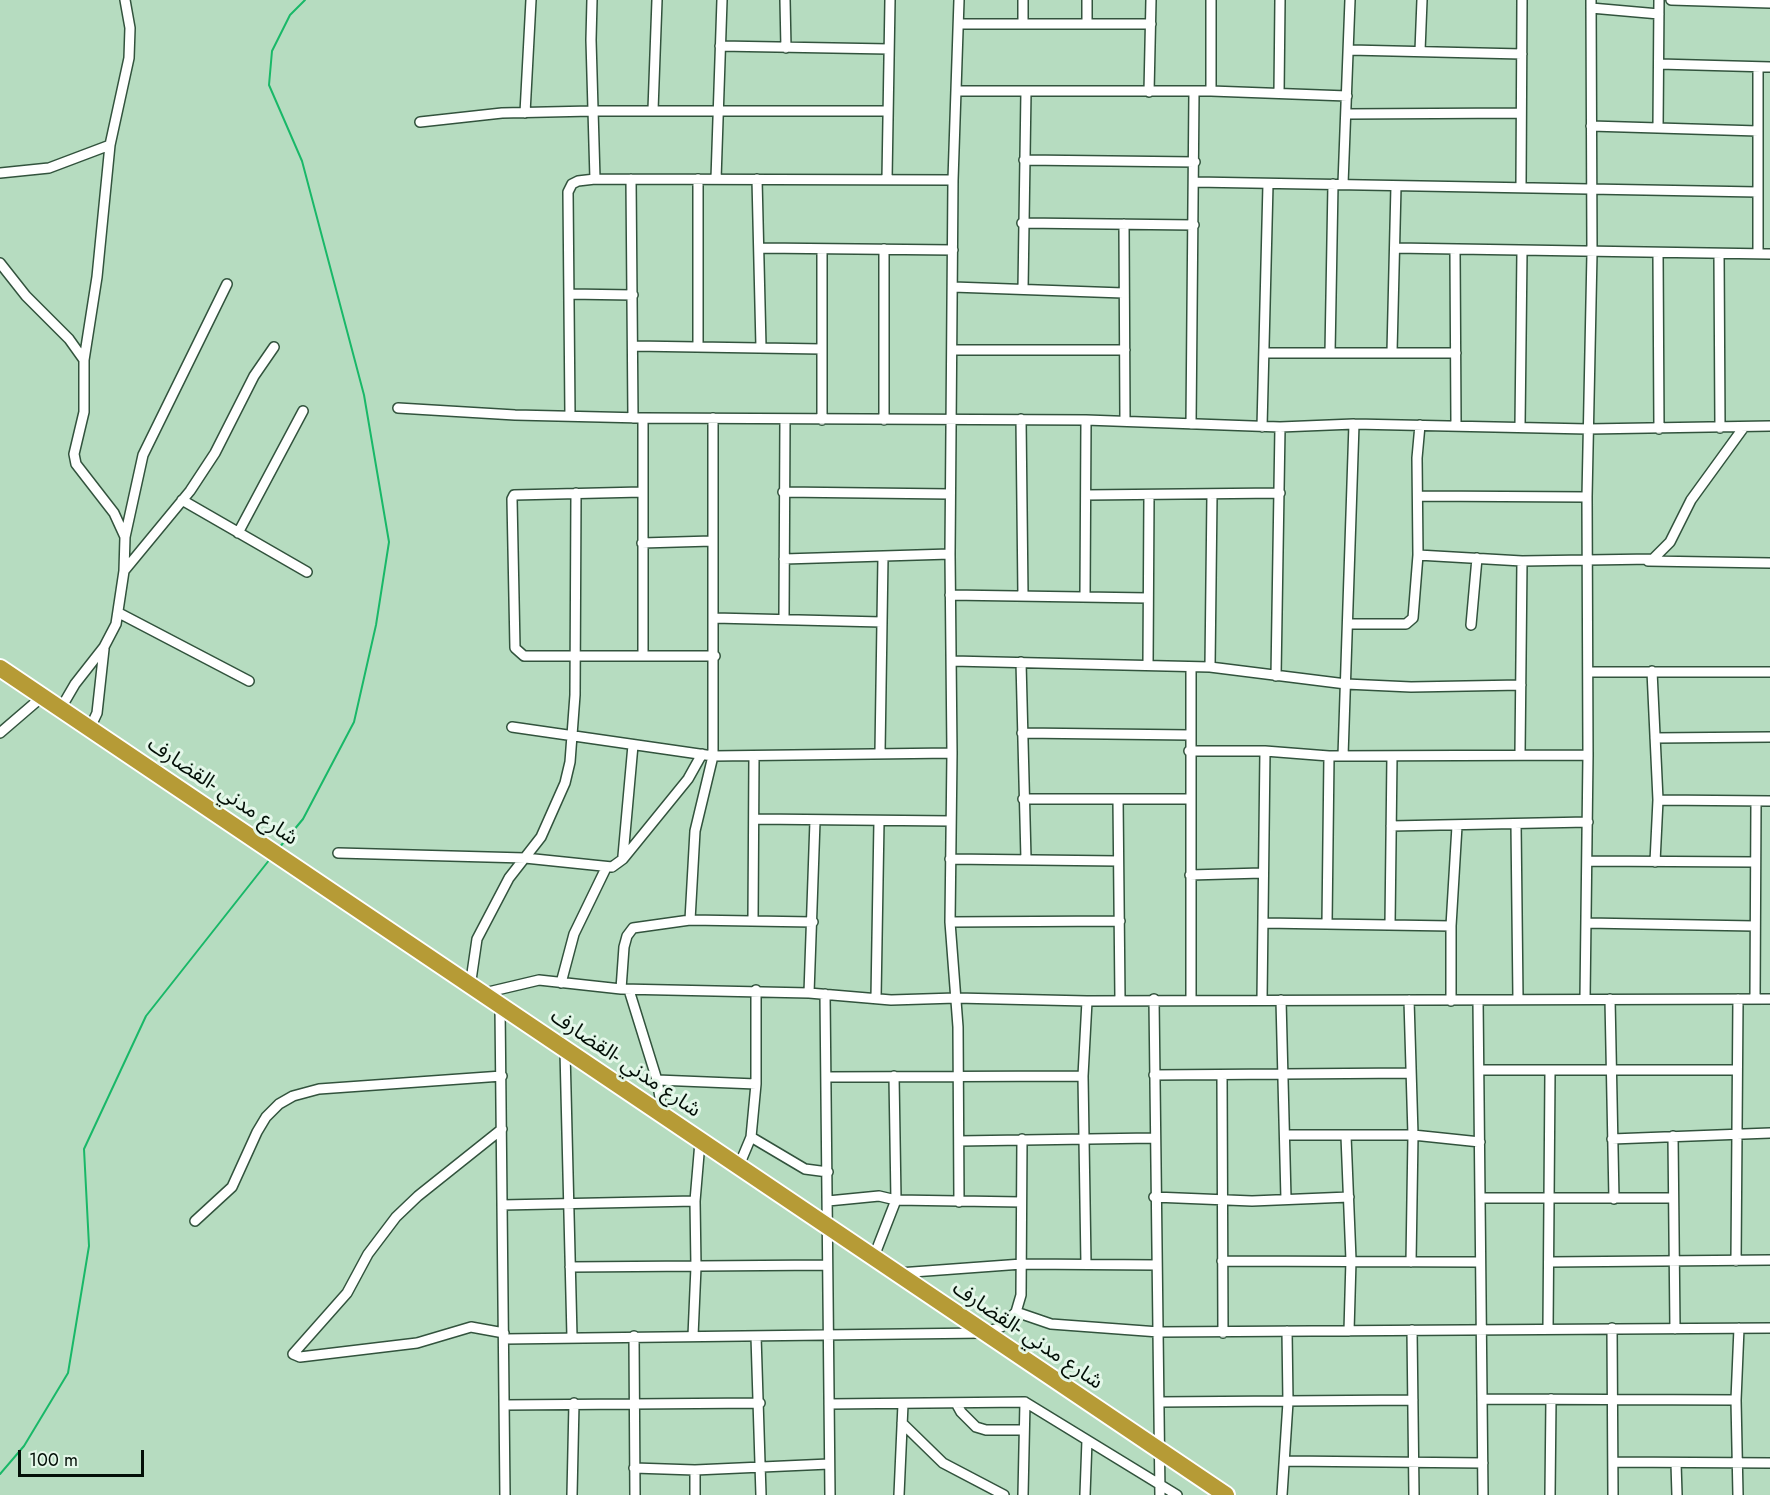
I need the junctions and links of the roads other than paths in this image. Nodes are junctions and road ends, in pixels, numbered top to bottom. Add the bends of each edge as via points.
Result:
1 (125, 0) edge
2 (531, 0) edge
3 (592, 0) edge
4 (657, 0) edge
5 (722, 0) edge
6 (785, 0) edge
7 (890, 0) edge
8 (959, 0) edge
9 (1023, 0) edge
10 (1087, 0) edge
11 (1151, 0) edge
12 (1211, 0) edge
13 (1280, 0) edge
14 (1350, 0) edge
15 (1422, 0) edge
16 (1522, 0) edge
17 (1659, 0) edge
18 (1671, 0) edge
19 (1770, 3) edge
20 (1591, 4) edge
21 (1659, 14) junction
22 (1087, 23) junction
23 (959, 24) junction
24 (1023, 24) junction
25 (1151, 24) junction
26 (720, 46) junction
27 (786, 48) junction
28 (889, 50) junction
29 (1350, 50) junction
30 (1420, 51) junction
31 (1522, 54) junction
32 (1659, 64) junction
33 (1758, 67) junction
34 (1770, 67) edge
35 (1026, 91) junction
36 (957, 92) junction
37 (1149, 92) junction
38 (1194, 92) junction
39 (1210, 92) junction
40 (1279, 93) junction
41 (1347, 96) junction
42 (652, 110) junction
43 (718, 110) junction
44 (592, 111) junction
45 (888, 111) junction
46 (525, 113) junction
47 (1521, 113) junction
48 (1347, 114) junction
49 (420, 122) dead end
50 (1591, 126) junction
51 (1658, 128) junction
52 (1758, 131) junction
53 (110, 145) junction
54 (1024, 160) junction
55 (1195, 162) junction
56 (0, 173) edge
57 (595, 179) junction
58 (631, 179) junction
59 (698, 179) junction
60 (716, 179) junction
61 (757, 179) junction
62 (887, 179) junction
63 (953, 180) junction
64 (1195, 182) junction
65 (1268, 184) junction
66 (1333, 184) junction
67 (1343, 184) junction
68 (1396, 186) junction
69 (1521, 186) junction
70 (1592, 189) junction
71 (1758, 192) junction
72 (1022, 223) junction
73 (1124, 224) junction
74 (1194, 225) junction
75 (760, 248) junction
76 (1395, 248) junction
77 (822, 249) junction
78 (884, 249) junction
79 (953, 250) junction
80 (1455, 251) junction
81 (1522, 251) junction
82 (1592, 253) junction
83 (1658, 254) junction
84 (1719, 254) junction
85 (1758, 254) junction
86 (1770, 254) edge
87 (2, 269) edge
88 (227, 284) dead end
89 (953, 287) junction
90 (1023, 289) junction
91 (1123, 293) junction
92 (569, 294) junction
93 (633, 295) junction
94 (633, 346) junction
95 (273, 347) dead end
96 (698, 347) junction
97 (761, 347) junction
98 (822, 349) junction
99 (952, 350) junction
100 (1125, 350) junction
101 (1392, 352) junction
102 (1264, 353) junction
103 (1330, 353) junction
104 (1456, 353) junction
105 (84, 360) junction
106 (398, 408) dead end
107 (303, 411) dead end
108 (570, 416) junction
109 (638, 418) junction
110 (713, 418) junction
111 (785, 419) junction
112 (1021, 419) junction
113 (822, 420) junction
114 (884, 420) junction
115 (951, 420) junction
116 (1086, 420) junction
117 (1125, 421) junction
118 (1191, 424) junction
119 (1354, 424) junction
120 (1420, 424) junction
121 (1456, 424) junction
122 (1520, 426) junction
123 (1770, 426) edge
124 (1262, 427) junction
125 (1280, 427) junction
126 (1744, 427) junction
127 (1720, 428) junction
128 (1588, 429) junction
129 (1659, 429) junction
130 (642, 492) junction
131 (783, 492) junction
132 (576, 493) junction
133 (1280, 493) junction
134 (950, 494) junction
135 (1086, 495) junction
136 (1149, 495) junction
137 (1212, 495) junction
138 (1419, 496) junction
139 (1587, 497) junction
140 (182, 501) junction
141 (238, 533) junction
142 (125, 537) junction
143 (712, 541) junction
144 (642, 543) junction
145 (950, 554) junction
146 (1418, 555) junction
147 (883, 557) junction
148 (1477, 558) junction
149 (784, 559) junction
150 (1522, 561) junction
151 (1587, 561) junction
152 (1646, 561) junction
153 (1770, 563) edge
154 (124, 571) junction
155 (307, 572) dead end
156 (950, 595) junction
157 (1023, 596) junction
158 (1085, 597) junction
159 (1148, 598) junction
160 (119, 613) junction
161 (714, 618) junction
162 (784, 618) junction
163 (882, 622) junction
164 (1348, 624) junction
165 (1471, 625) dead end
166 (104, 647) junction
167 (574, 654) junction
168 (643, 655) junction
169 (715, 656) junction
170 (952, 661) junction
171 (1022, 662) junction
172 (1148, 665) junction
173 (1191, 667) junction
174 (1210, 667) junction
175 (0, 668) edge
176 (1652, 671) junction
177 (1588, 672) junction
178 (1770, 672) edge
179 (1276, 676) junction
180 (249, 681) dead end
181 (1346, 684) junction
182 (1521, 685) junction
183 (43, 696) junction
184 (61, 708) junction
185 (512, 727) dead end
186 (90, 728) junction
187 (0, 733) edge
188 (1022, 733) junction
189 (1190, 735) junction
190 (574, 737) junction
191 (1654, 738) junction
192 (1770, 738) edge
193 (633, 745) junction
194 (1190, 751) junction
195 (1265, 751) junction
196 (880, 752) junction
197 (952, 753) junction
198 (702, 754) junction
199 (1520, 754) junction
200 (1588, 755) junction
201 (713, 756) junction
202 (754, 756) junction
203 (1329, 756) junction
204 (1343, 756) junction
205 (1392, 756) junction
206 (1023, 799) junction
207 (1118, 799) junction
208 (1189, 799) junction
209 (1658, 800) junction
210 (1756, 801) junction
211 (1770, 801) edge
212 (756, 819) junction
213 (951, 820) junction
214 (815, 821) junction
215 (879, 821) junction
216 (1588, 822) junction
217 (1516, 824) junction
218 (1391, 826) junction
219 (1457, 826) junction
220 (338, 853) dead end
221 (525, 858) junction
222 (623, 859) junction
223 (950, 859) junction
224 (1026, 859) junction
225 (1118, 861) junction
226 (1587, 861) junction
227 (1655, 862) junction
228 (1755, 862) junction
229 (606, 868) junction
230 (1262, 873) junction
231 (1190, 875) junction
232 (753, 920) junction
233 (690, 921) junction
234 (1120, 921) junction
235 (813, 922) junction
236 (950, 922) junction
237 (1264, 923) junction
238 (1328, 923) junction
239 (1587, 923) junction
240 (1390, 925) junction
241 (1451, 926) junction
242 (1754, 926) junction
243 (561, 983) junction
244 (625, 989) junction
245 (475, 990) junction
246 (756, 990) junction
247 (808, 993) junction
248 (825, 994) junction
249 (876, 998) junction
250 (956, 998) junction
251 (1154, 999) junction
252 (1518, 999) junction
253 (1585, 999) junction
254 (1610, 999) junction
255 (1738, 999) junction
256 (1755, 999) junction
257 (1770, 999) edge
258 (1120, 1000) junction
259 (1191, 1000) junction
260 (1262, 1000) junction
261 (1281, 1000) junction
262 (1409, 1000) junction
263 (1478, 1000) junction
264 (1087, 1001) junction
265 (1452, 1001) junction
266 (500, 1007) junction
267 (565, 1051) junction
268 (1736, 1070) junction
269 (1481, 1071) junction
270 (1550, 1072) junction
271 (1611, 1072) junction
272 (1411, 1073) junction
273 (1282, 1074) junction
274 (1154, 1075) junction
275 (502, 1076) junction
276 (894, 1076) junction
277 (957, 1076) junction
278 (1083, 1076) junction
279 (1222, 1076) junction
280 (827, 1077) junction
281 (657, 1080) junction
282 (756, 1084) junction
283 (663, 1116) junction
284 (502, 1129) junction
285 (1738, 1133) junction
286 (1770, 1133) edge
287 (1286, 1135) junction
288 (1413, 1135) junction
289 (1346, 1136) junction
290 (1673, 1136) junction
291 (751, 1137) junction
292 (1085, 1138) junction
293 (1153, 1138) junction
294 (1022, 1139) junction
295 (1612, 1139) junction
296 (959, 1141) junction
297 (700, 1142) junction
298 (1480, 1142) junction
299 (738, 1168) junction
300 (828, 1172) junction
301 (1155, 1197) junction
302 (1349, 1197) junction
303 (1480, 1198) junction
304 (1673, 1198) junction
305 (1286, 1199) junction
306 (1614, 1199) junction
307 (896, 1200) junction
308 (1223, 1200) junction
309 (1547, 1200) junction
310 (695, 1201) junction
311 (828, 1201) junction
312 (959, 1202) junction
313 (1021, 1202) junction
314 (569, 1203) junction
315 (502, 1205) junction
316 (195, 1221) dead end
317 (826, 1226) junction
318 (873, 1259) junction
319 (1351, 1260) junction
320 (1770, 1260) edge
321 (1675, 1261) junction
322 (1736, 1261) junction
323 (1222, 1262) junction
324 (1411, 1262) junction
325 (1479, 1262) junction
326 (1550, 1262) junction
327 (1022, 1264) junction
328 (1086, 1264) junction
329 (827, 1265) junction
330 (1157, 1265) junction
331 (570, 1267) junction
332 (696, 1267) junction
333 (896, 1273) junction
334 (1016, 1312) junction
335 (1612, 1328) junction
336 (1739, 1328) junction
337 (1770, 1328) edge
338 (1548, 1329) junction
339 (1675, 1329) junction
340 (1412, 1330) junction
341 (1482, 1330) junction
342 (1287, 1331) junction
343 (1349, 1331) junction
344 (1159, 1332) junction
345 (983, 1333) junction
346 (1223, 1333) junction
347 (829, 1334) junction
348 (504, 1336) junction
349 (634, 1336) junction
350 (693, 1336) junction
351 (756, 1336) junction
352 (572, 1337) junction
353 (1613, 1398) junction
354 (1482, 1399) junction
355 (1551, 1399) junction
356 (1413, 1400) junction
357 (1736, 1400) junction
358 (1025, 1402) junction
359 (1159, 1402) junction
360 (1288, 1402) junction
361 (574, 1403) junction
362 (634, 1403) junction
363 (760, 1403) junction
364 (957, 1403) junction
365 (829, 1404) junction
366 (903, 1404) junction
367 (504, 1405) junction
368 (902, 1423) junction
369 (1023, 1430) junction
370 (1087, 1440) junction
371 (1160, 1450) junction
372 (1285, 1461) junction
373 (1614, 1462) junction
374 (1413, 1463) junction
375 (1483, 1463) junction
376 (1676, 1463) junction
377 (1737, 1463) junction
378 (1770, 1463) edge
379 (830, 1464) junction
380 (760, 1466) junction
381 (634, 1468) junction
382 (695, 1470) junction
383 (1160, 1491) edge
384 (505, 1495) edge
385 (572, 1495) edge
386 (634, 1495) edge
387 (695, 1495) edge
388 (760, 1495) edge
389 (830, 1495) edge
390 (899, 1495) edge
391 (1004, 1495) edge
392 (1023, 1495) edge
393 (1085, 1495) edge
394 (1177, 1495) edge
395 (1226, 1495) edge
396 (1282, 1495) edge
397 (1414, 1495) edge
398 (1483, 1495) edge
399 (1550, 1495) edge
400 (1613, 1495) edge
401 (1677, 1495) edge
402 (1738, 1495) edge

1 - 53 street via 130,28 129,58
2 - 46 street
3 - 44 street
4 - 42 street
5 - 26 street
6 - 27 street
7 - 28 street
8 - 23 street
9 - 24 street
10 - 22 street
11 - 25 street
12 - 39 street
13 - 40 street
14 - 29 street
15 - 30 street
16 - 31 street
17 - 21 street
18 - 19 street
20 - 21 street
20 - 50 street
21 - 32 street
22 - 24 street
22 - 25 street
23 - 24 street
23 - 36 street
25 - 37 street
26 - 27 street
26 - 43 street
27 - 28 street
28 - 45 street
29 - 30 street
29 - 41 street
30 - 31 street
31 - 47 street
32 - 33 street
32 - 51 street
33 - 34 street
33 - 52 street
35 - 36 street
35 - 37 street
35 - 54 street
36 - 63 street
37 - 38 street
38 - 39 street
38 - 55 street
39 - 40 street
40 - 41 street
41 - 48 street
42 - 43 street
42 - 44 street
43 - 45 street
43 - 60 street
44 - 46 street
44 - 57 street
45 - 62 street
46 - 49 street
47 - 48 street
47 - 69 street
48 - 67 street
50 - 51 street
50 - 70 street
51 - 52 street
52 - 71 street
53 - 56 street via 49,168
53 - 105 street
54 - 55 street
54 - 72 street
55 - 64 street
57 - 58 street
57 - 92 street via 578,181 569,187
58 - 59 street
58 - 93 street
59 - 60 street
59 - 96 street
60 - 61 street
61 - 62 street
61 - 75 street
62 - 63 street
63 - 79 street
64 - 65 street
64 - 74 street
65 - 66 street
65 - 102 street
66 - 67 street
66 - 103 street
67 - 68 street
68 - 69 street
68 - 76 street
69 - 70 street
70 - 71 street
70 - 82 street
71 - 85 street
72 - 73 street
72 - 90 street
73 - 74 street
73 - 91 street
74 - 118 street
75 - 77 street
75 - 97 street
76 - 80 street
76 - 101 street
77 - 78 street
77 - 98 street
78 - 79 street
78 - 114 street
79 - 89 street
80 - 81 street
80 - 104 street
81 - 82 street
81 - 122 street
82 - 83 street
82 - 128 street
83 - 84 street
83 - 129 street
84 - 85 street
84 - 127 street
85 - 86 street
87 - 105 street
88 - 142 street via 143,455
89 - 90 street
89 - 99 street
90 - 91 street
91 - 100 street
92 - 93 street
92 - 108 street
93 - 94 street
94 - 96 street
94 - 109 street
95 - 140 street via 216,453
96 - 97 street
97 - 98 street
98 - 113 street
99 - 100 street
99 - 115 street
100 - 117 street
101 - 103 street
101 - 104 street
102 - 103 street
102 - 124 street
104 - 121 street
105 - 142 street via 84,412 74,459 114,513
106 - 108 street
107 - 141 street
108 - 109 street
109 - 110 street
109 - 130 street
110 - 111 street
110 - 143 street
111 - 113 street
111 - 131 street
112 - 115 street
112 - 116 street
112 - 157 street
113 - 114 street
114 - 115 street
115 - 134 street
116 - 117 street
116 - 135 street
117 - 118 street
118 - 124 street
119 - 120 street
119 - 125 street
119 - 164 street
120 - 121 street
120 - 138 street
121 - 122 street
122 - 128 street
123 - 126 street
124 - 125 street
125 - 133 street
126 - 127 street
126 - 152 street via 1690,500 1670,542
127 - 129 street
128 - 129 street
128 - 139 street
130 - 132 street
130 - 144 street
131 - 134 street
131 - 149 street
132 - 167 street
132 - 167 street via 519,493 512,499 515,648 524,656
133 - 137 street
133 - 179 street
134 - 145 street
135 - 136 street
135 - 158 street
136 - 137 street
136 - 159 street
137 - 174 street
138 - 139 street
138 - 146 street
139 - 151 street
140 - 141 street
140 - 154 street
141 - 155 street
142 - 154 street
143 - 144 street
143 - 161 street
144 - 168 street
145 - 147 street
145 - 156 street
146 - 148 street
146 - 164 street via 1411,622
147 - 149 street
147 - 163 street
148 - 150 street
148 - 165 street
149 - 162 street
150 - 151 street
150 - 182 street
151 - 152 street
151 - 177 street
152 - 153 street
154 - 160 street
156 - 157 street
156 - 170 street
157 - 158 street
158 - 159 street
159 - 172 street
160 - 166 street
160 - 180 street
161 - 162 street
161 - 169 street
162 - 163 street
163 - 196 street
164 - 181 street
166 - 184 street
166 - 186 street via 97,713
167 - 168 street
167 - 190 street
168 - 169 street
169 - 201 street
170 - 171 street
170 - 197 street
171 - 172 street
171 - 188 street
172 - 173 street
173 - 174 street
173 - 189 street
174 - 179 street
175 - 183 highway, شارع مدني -القضارف
176 - 177 street
176 - 178 street
176 - 191 street
177 - 200 street
179 - 181 street
181 - 182 street
181 - 204 street
182 - 199 street
183 - 184 highway, شارع مدني -القضارف
183 - 187 street
184 - 186 highway, شارع مدني -القضارف
185 - 190 street
186 - 245 highway, شارع مدني -القضارف
188 - 189 street
188 - 206 street
189 - 194 street
190 - 193 street
190 - 221 street via 562,792 541,837
191 - 192 street
191 - 209 street
193 - 198 street
193 - 222 street
194 - 195 street
194 - 208 street
195 - 203 street
195 - 230 street
196 - 197 street
196 - 202 street
197 - 213 street
198 - 201 street
198 - 222 street via 688,779
199 - 200 street
199 - 205 street
200 - 216 street
201 - 202 street
201 - 233 street via 696,831
202 - 212 street
203 - 204 street
203 - 238 street
204 - 205 street
205 - 218 street
206 - 207 street
206 - 224 street
207 - 208 street
207 - 225 street
208 - 231 street
209 - 210 street
209 - 227 street
210 - 211 street
210 - 228 street
212 - 214 street
212 - 232 street
213 - 215 street
213 - 223 street
214 - 215 street
214 - 235 street
215 - 249 street
216 - 217 street
216 - 226 street
217 - 219 street
217 - 252 street
218 - 219 street
218 - 240 street
219 - 241 street
220 - 221 street
221 - 229 street
221 - 245 street via 499,894 477,939
222 - 229 street
223 - 224 street
223 - 236 street
224 - 225 street
225 - 234 street
226 - 227 street
226 - 239 street
227 - 228 street
228 - 242 street
229 - 243 street via 574,934
230 - 231 street
230 - 237 street
231 - 259 street
232 - 233 street
232 - 235 street
233 - 244 street via 633,928 624,947
234 - 236 street
234 - 258 street
235 - 247 street
236 - 250 street
237 - 238 street
237 - 260 street
238 - 240 street
239 - 242 street
239 - 253 street
240 - 241 street
241 - 265 street
242 - 256 street
243 - 244 street
243 - 245 street via 539,980
244 - 246 street
244 - 281 street
245 - 266 highway, شارع مدني -القضارف
246 - 247 street
246 - 282 street
247 - 248 street
248 - 249 street
248 - 280 street
249 - 250 street
250 - 264 street
250 - 277 street
251 - 258 street
251 - 259 street
251 - 274 street
252 - 253 street
252 - 263 street
253 - 254 street
254 - 255 street
254 - 271 street
255 - 256 street
255 - 268 street
256 - 257 street
258 - 264 street
259 - 260 street
260 - 261 street
261 - 262 street
261 - 273 street
262 - 265 street
262 - 272 street
263 - 265 street
263 - 269 street
264 - 278 street
266 - 267 highway, شارع مدني -القضارف
266 - 275 street
267 - 283 highway, شارع مدني -القضارف
267 - 314 street
268 - 271 street
268 - 285 street
269 - 270 street
269 - 298 street
270 - 271 street
270 - 309 street
271 - 295 street
272 - 273 street
272 - 288 street
273 - 279 street
273 - 287 street
274 - 279 street
274 - 293 street
275 - 284 street
275 - 316 street via 319,1089 293,1095 279,1104 256,1132 232,1187
276 - 277 street
276 - 280 street
276 - 307 street
277 - 278 street
277 - 296 street
278 - 292 street
279 - 308 street
280 - 300 street
281 - 282 street
281 - 283 street
282 - 291 street
283 - 297 highway, شارع مدني -القضارف
284 - 315 street
284 - 348 street via 396,1217 368,1254 347,1293 293,1354 300,1357 417,1343 471,1327
285 - 286 street
285 - 290 street
285 - 322 street
287 - 289 street
287 - 305 street
288 - 289 street
288 - 298 street
288 - 324 street
289 - 302 street
290 - 295 street
290 - 304 street
291 - 299 street
291 - 300 street via 805,1169
292 - 293 street
292 - 294 street
292 - 328 street
293 - 301 street
294 - 296 street
294 - 313 street
295 - 306 street
296 - 312 street
297 - 299 highway, شارع مدني -القضارف
297 - 310 street
298 - 303 street
299 - 317 highway, شارع مدني -القضارف
300 - 311 street
301 - 308 street
301 - 330 street
302 - 305 street
302 - 319 street
303 - 309 street
303 - 325 street
304 - 306 street
304 - 321 street
305 - 308 street
306 - 309 street
307 - 311 street via 879,1196
307 - 312 street
307 - 318 street
308 - 323 street
309 - 326 street
310 - 314 street
310 - 332 street
311 - 317 street
312 - 313 street
313 - 327 street
314 - 315 street
314 - 331 street
315 - 348 street
317 - 318 highway, شارع مدني -القضارف
317 - 329 street
318 - 333 highway, شارع مدني -القضارف
319 - 323 street
319 - 324 street
319 - 343 street
320 - 322 street
321 - 322 street
321 - 326 street
321 - 339 street
323 - 346 street
324 - 325 street
325 - 341 street
326 - 338 street
327 - 328 street
327 - 333 street
327 - 334 street
328 - 330 street
329 - 332 street
329 - 347 street
330 - 344 street
331 - 332 street
331 - 352 street
332 - 350 street
333 - 345 highway, شارع مدني -القضارف
334 - 344 street via 1051,1324
334 - 345 street via 1000,1328
335 - 338 street
335 - 339 street
335 - 353 street
336 - 337 street
336 - 339 street
336 - 357 street
338 - 341 street
340 - 341 street
340 - 343 street
340 - 356 street
341 - 354 street
342 - 343 street
342 - 346 street
342 - 360 street
344 - 346 street
344 - 359 street
345 - 347 street
345 - 371 highway, شارع مدني -القضارف
347 - 351 street
347 - 365 street
348 - 352 street
348 - 367 street
349 - 350 street
349 - 352 street
349 - 362 street
350 - 351 street
351 - 363 street
353 - 355 street
353 - 357 street
353 - 373 street
354 - 355 street
354 - 375 street
355 - 399 street
356 - 360 street
356 - 374 street
357 - 377 street
358 - 364 street
358 - 369 street
358 - 370 street
359 - 360 street
359 - 371 street
360 - 372 street
361 - 362 street
361 - 367 street
361 - 385 street
362 - 363 street
362 - 381 street
363 - 380 street
364 - 366 street
364 - 369 street via 976,1427
365 - 366 street
365 - 379 street
366 - 368 street
367 - 384 street
368 - 390 street
368 - 391 street via 943,1463
369 - 392 street
370 - 383 street
370 - 393 street
371 - 383 street
371 - 395 highway, شارع مدني -القضارف
372 - 374 street
372 - 396 street
373 - 376 street
373 - 400 street
374 - 375 street
374 - 397 street
375 - 398 street
376 - 377 street
376 - 401 street
377 - 378 street
377 - 402 street
379 - 380 street
379 - 389 street
380 - 382 street
380 - 388 street
381 - 382 street
381 - 386 street
382 - 387 street
383 - 394 street

